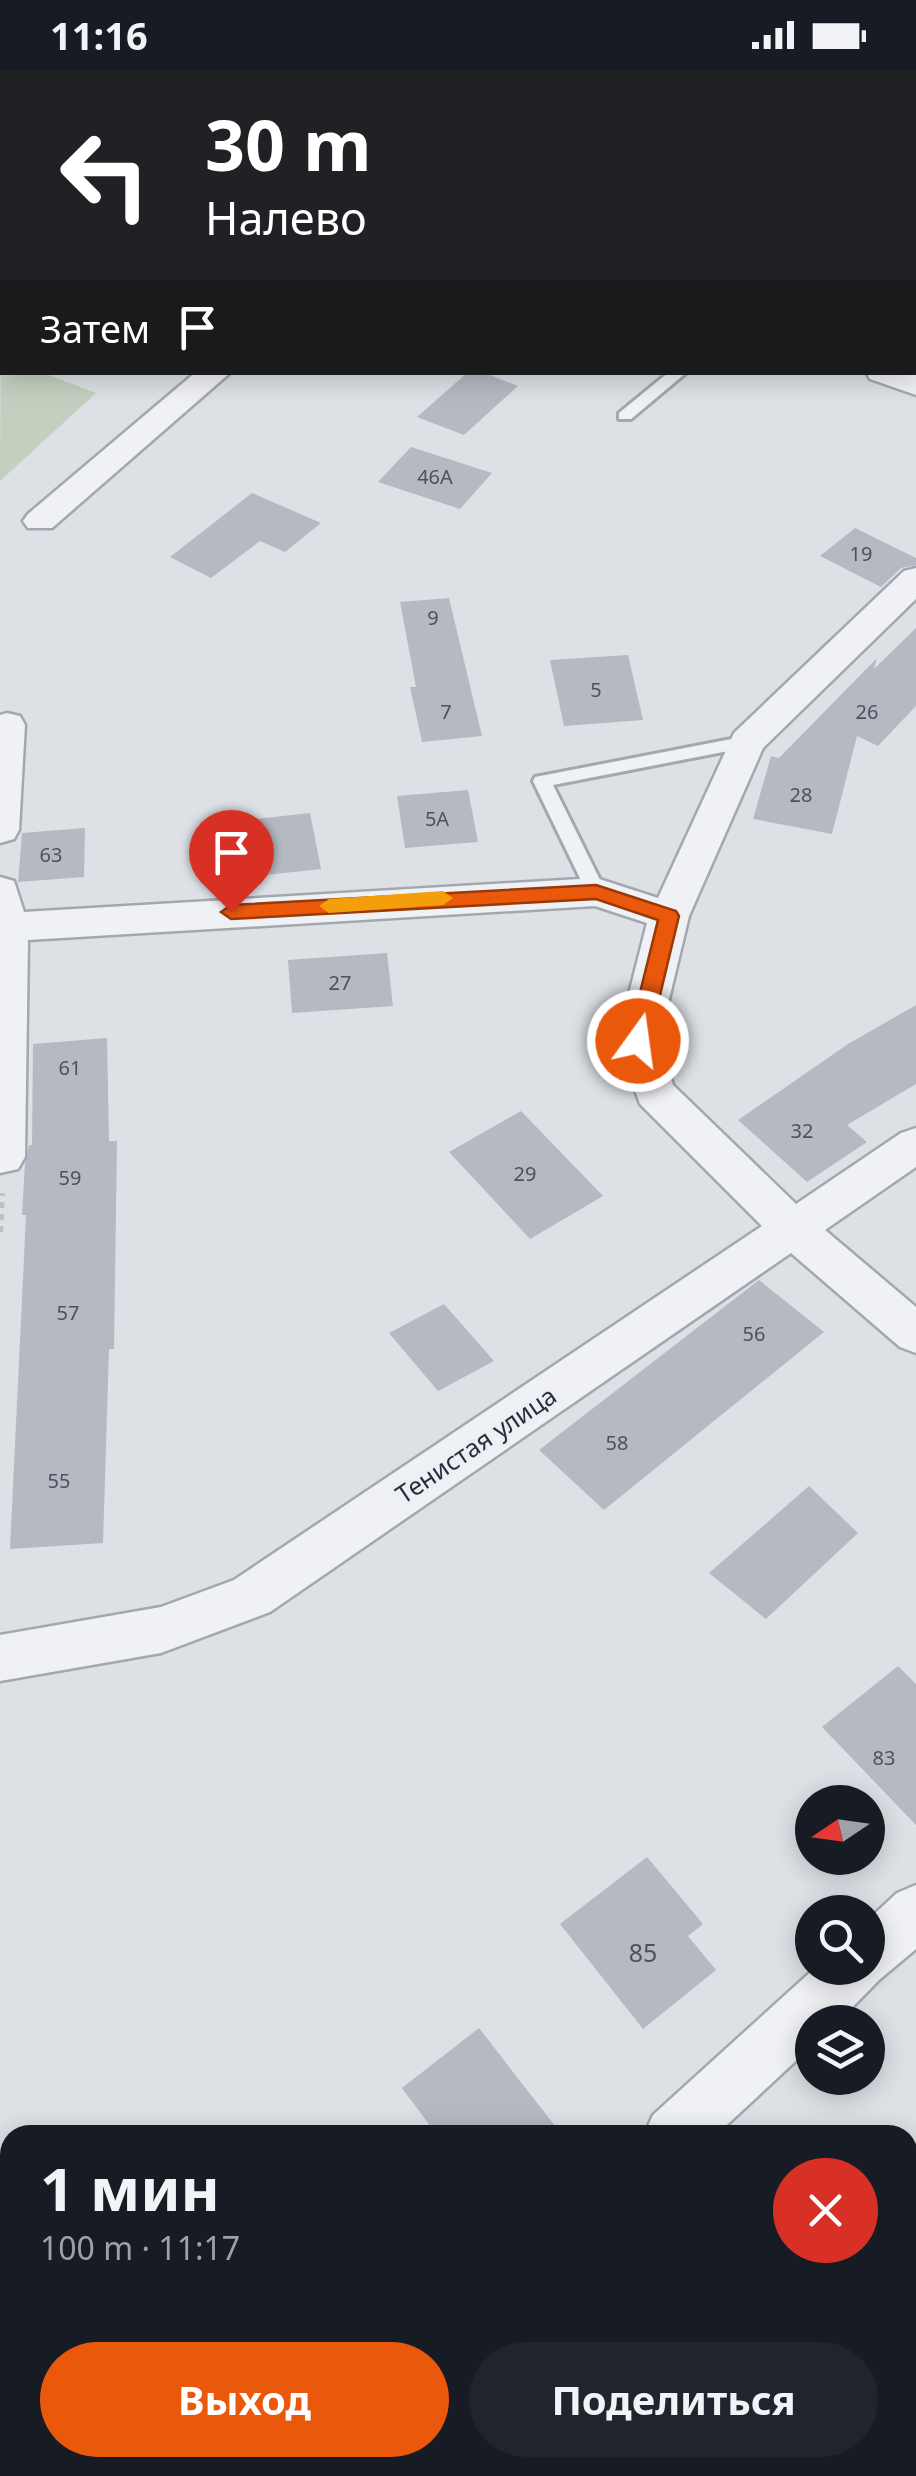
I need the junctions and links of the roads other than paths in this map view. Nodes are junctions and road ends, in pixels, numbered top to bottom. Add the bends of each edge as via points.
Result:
1 (212, 375) edge
2 (674, 375) edge
3 (889, 375) edge
4 (916, 386) edge
5 (626, 416) dead end
6 (40, 521) dead end
7 (916, 579) edge
8 (7, 725) dead end
9 (747, 742) junction
10 (0, 830) edge
11 (596, 892) junction
12 (4, 909) edge
13 (669, 916) junction
14 (916, 1145) edge
15 (3, 1157) dead end
16 (793, 1230) junction
17 (916, 1334) edge
18 (0, 1658) edge
19 (916, 1912) edge
20 (885, 1941) edge
21 (837, 1985) edge
22 (684, 2125) edge

1 - 6 street
2 - 5 lane
3 - 4 street
7 - 9 street
8 - 10 street
9 - 11 lane via 542,781
9 - 13 street
11 - 12 street
11 - 13 street
12 - 15 street
13 - 16 street via 638,1041 655,1093
14 - 16 street, Тенистая улица
16 - 17 street
16 - 18 street, Тенистая улица via 252,1596 136,1637
19 - 20 street
21 - 22 street

